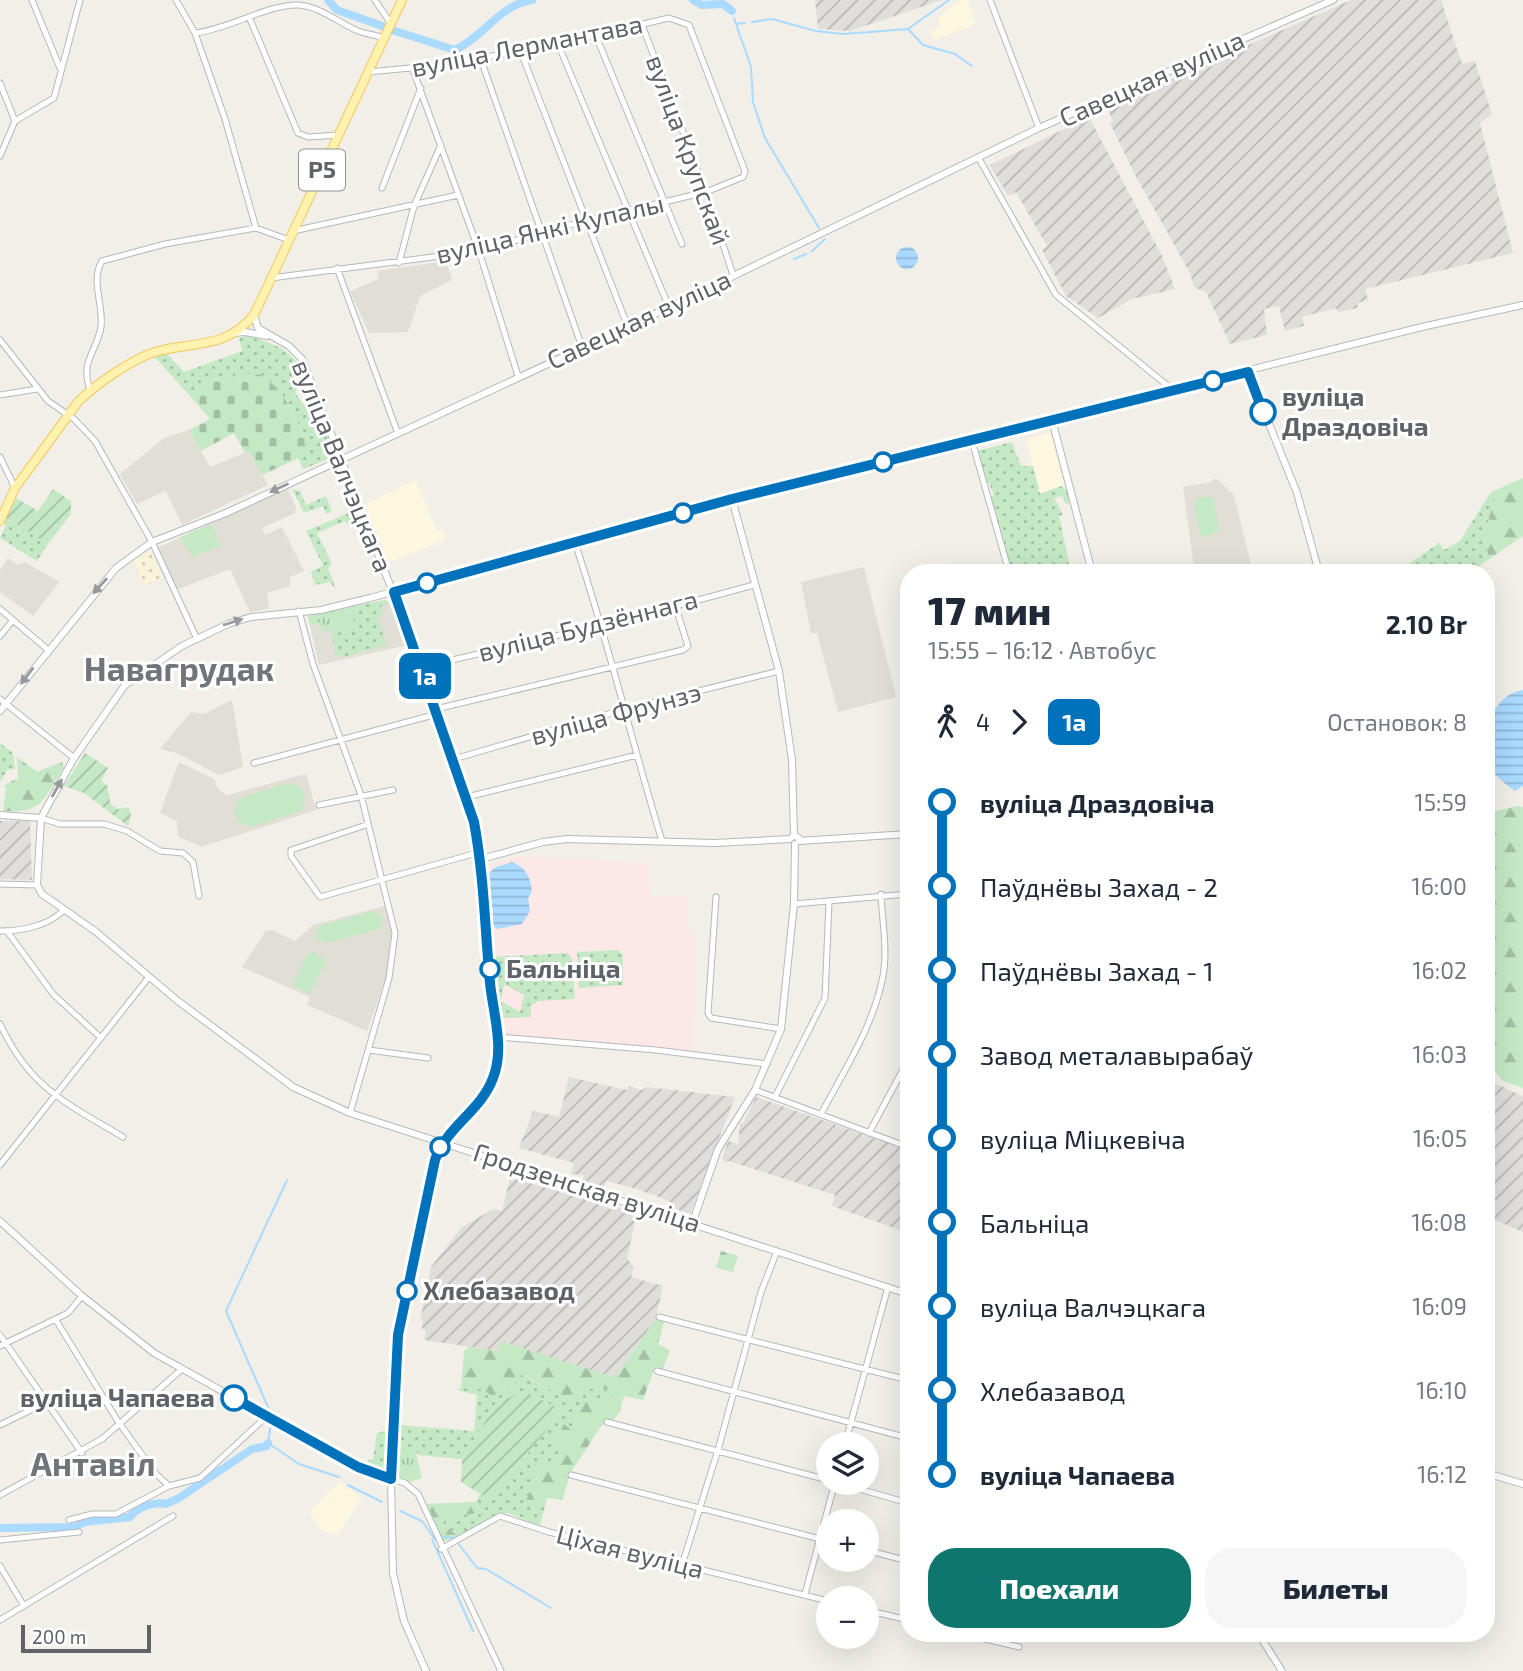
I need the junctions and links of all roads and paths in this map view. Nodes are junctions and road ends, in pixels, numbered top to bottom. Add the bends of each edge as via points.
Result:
1 (32, 0) edge
2 (80, 0) edge
3 (176, 0) edge
4 (375, 0) edge
5 (402, 0) edge
6 (990, 0) edge
7 (1333, 0) edge
8 (250, 19) junction
9 (391, 24) junction
10 (642, 25) junction
11 (209, 32) junction
12 (195, 33) junction
13 (596, 36) junction
14 (384, 38) junction
15 (558, 44) junction
16 (200, 48) junction
17 (520, 50) junction
18 (480, 57) junction
19 (60, 68) junction
20 (413, 70) junction
21 (368, 72) junction
22 (0, 83) edge
23 (421, 88) junction
24 (15, 121) junction
25 (1039, 128) junction
26 (339, 135) junction
27 (442, 145) junction
28 (0, 156) edge
29 (978, 157) junction
30 (743, 177) joint
31 (382, 188) dead end
32 (706, 192) junction
33 (458, 195) junction
34 (667, 202) junction
35 (414, 206) junction
36 (629, 212) junction
37 (584, 221) junction
38 (256, 228) junction
39 (541, 233) junction
40 (291, 235) junction
41 (682, 244) dead end
42 (479, 251) junction
43 (399, 263) junction
44 (337, 268) junction
45 (733, 275) junction
46 (271, 278) junction
47 (1523, 305) edge
48 (669, 307) junction
49 (254, 315) junction
50 (628, 327) junction
51 (233, 333) junction
52 (269, 337) junction
53 (0, 340) edge
54 (582, 347) junction
55 (1248, 372) junction
56 (518, 376) junction
57 (37, 389) junction
58 (90, 390) junction
59 (1173, 390) junction
60 (0, 394) edge
61 (68, 415) junction
62 (1052, 420) junction
63 (397, 431) junction
64 (972, 441) junction
65 (0, 457) edge
66 (340, 459) junction
67 (15, 488) junction
68 (732, 499) junction
69 (0, 521) edge
70 (152, 542) junction
71 (575, 543) junction
72 (1007, 564) edge
73 (1090, 564) edge
74 (1317, 564) edge
75 (754, 585) junction
76 (394, 592) junction
77 (675, 605) junction
78 (0, 609) edge
79 (299, 611) junction
80 (13, 620) junction
81 (599, 624) junction
82 (0, 636) edge
83 (196, 638) junction
84 (47, 649) junction
85 (422, 667) junction
86 (611, 668) junction
87 (779, 670) junction
88 (3, 701) edge
89 (622, 710) junction
90 (0, 711) edge
91 (436, 711) junction
92 (341, 741) junction
93 (636, 755) junction
94 (74, 758) junction
95 (454, 760) junction
96 (254, 763) dead end
97 (393, 790) dead end
98 (361, 796) junction
99 (467, 797) junction
100 (319, 805) dead end
101 (0, 816) edge
102 (41, 818) junction
103 (366, 825) junction
104 (900, 834) edge
105 (795, 839) junction
106 (662, 841) junction
107 (480, 855) junction
108 (381, 879) junction
109 (0, 884) edge
110 (37, 885) junction
111 (881, 894) junction
112 (900, 894) edge
113 (199, 895) dead end
114 (716, 897) dead end
115 (829, 902) junction
116 (794, 904) junction
117 (64, 910) junction
118 (3, 931) edge
119 (149, 978) junction
120 (0, 1024) edge
121 (780, 1029) junction
122 (498, 1037) junction
123 (101, 1038) junction
124 (369, 1050) junction
125 (428, 1058) dead end
126 (767, 1064) junction
127 (900, 1075) edge
128 (755, 1090) junction
129 (55, 1097) junction
130 (775, 1097) junction
131 (350, 1113) junction
132 (821, 1115) junction
133 (869, 1133) junction
134 (123, 1137) dead end
135 (443, 1142) junction
136 (900, 1144) edge
137 (0, 1166) edge
138 (0, 1221) edge
139 (693, 1222) junction
140 (778, 1250) junction
141 (888, 1287) junction
142 (900, 1291) edge
143 (82, 1296) junction
144 (659, 1318) dead end
145 (56, 1320) junction
146 (0, 1335) edge
147 (749, 1339) junction
148 (7, 1341) junction
149 (0, 1346) edge
150 (182, 1369) junction
151 (865, 1369) junction
152 (657, 1371) dead end
153 (900, 1378) edge
154 (734, 1390) junction
155 (45, 1403) junction
156 (267, 1416) junction
157 (607, 1422) dead end
158 (850, 1422) junction
159 (119, 1423) junction
160 (0, 1425) edge
161 (848, 1432) edge
162 (900, 1436) edge
163 (718, 1450) junction
164 (82, 1453) junction
165 (571, 1475) dead end
166 (1495, 1476) edge
167 (816, 1477) edge
168 (391, 1479) junction
169 (1523, 1484) edge
170 (169, 1486) junction
171 (879, 1495) edge
172 (0, 1496) edge
173 (900, 1501) edge
174 (698, 1509) junction
175 (173, 1516) dead end
176 (69, 1520) dead end
177 (79, 1532) dead end
178 (816, 1537) edge
179 (0, 1540) edge
180 (441, 1549) junction
181 (816, 1550) edge
182 (879, 1553) edge
183 (900, 1559) edge
184 (0, 1566) edge
185 (682, 1566) junction
186 (805, 1594) junction
187 (816, 1597) edge
188 (24, 1606) junction
189 (879, 1613) edge
190 (900, 1618) edge
191 (0, 1620) edge
192 (998, 1642) edge
193 (1264, 1642) edge
194 (1019, 1647) dead end
195 (426, 1671) edge
196 (501, 1671) edge
197 (1282, 1671) edge

1 - 19 street
2 - 19 street
3 - 12 street
4 - 9 street
5 - 9 main road, Р5
6 - 25 street
7 - 25 street, Савецкая вуліца
8 - 11 street
8 - 14 street via 282,6 299,5
8 - 26 street via 298,133 308,137
9 - 14 main road, Р5
10 - 13 street, вуліца Лермантава
10 - 30 street, вуліца Лермантава via 669,18 689,25
10 - 32 street, вуліца Крупскай
11 - 12 street
11 - 16 street
12 - 16 street
13 - 15 street, вуліца Лермантава
13 - 34 street
14 - 21 main road, Р5
15 - 17 street, вуліца Лермантава
15 - 36 street
16 - 38 street via 246,183
17 - 18 street, вуліца Лермантава
17 - 37 street
18 - 20 street, вуліца Лермантава
18 - 39 street
19 - 24 street via 54,98
20 - 21 street, вуліца Лермантава
20 - 23 street
21 - 26 main road, Р5
22 - 24 street
23 - 27 street
23 - 31 street
24 - 28 street
25 - 29 street, Савецкая вуліца
26 - 40 main road, Р5
27 - 33 street
27 - 35 street
29 - 45 street, Савецкая вуліца
29 - 59 street via 1056,295
30 - 32 street, вуліца Янкі Купалы
32 - 34 street, вуліца Янкі Купалы
32 - 45 street, вуліца Крупскай
33 - 35 street
33 - 42 street
34 - 36 street, вуліца Янкі Купалы
34 - 41 street
35 - 40 street
35 - 43 street
36 - 37 street, вуліца Янкі Купалы
36 - 48 street
37 - 39 street, вуліца Янкі Купалы
37 - 50 street
38 - 40 street
38 - 58 street via 102,261 97,272 101,327 86,365
39 - 42 street, вуліца Янкі Купалы
39 - 54 street
40 - 46 main road, Р5
42 - 43 street, вуліца Янкі Купалы
42 - 56 street
43 - 44 street, вуліца Янкі Купалы
44 - 46 street, вуліца Янкі Купалы
44 - 63 street
45 - 48 street, Савецкая вуліца
46 - 49 main road, Р5
47 - 55 street
48 - 50 street, Савецкая вуліца
49 - 51 main road, Р5
49 - 52 street, вуліца Валчэцкага via 258,328
50 - 54 street, Савецкая вуліца
51 - 52 street
51 - 58 main road, Р5 via 201,346 153,352
52 - 66 street, вуліца Валчэцкага via 289,346 302,359
53 - 57 street
54 - 56 street, Савецкая вуліца
55 - 59 street
55 - 74 street via 1297,493
56 - 63 street, Савецкая вуліца
57 - 60 street
57 - 61 street
58 - 61 main road, Р5
59 - 62 street
61 - 67 main road, Р5
61 - 70 street via 94,441
62 - 64 street
62 - 73 street
63 - 66 street, Савецкая вуліца
64 - 68 street
64 - 72 street
65 - 67 street
66 -> 70 street, Савецкая вуліца
66 - 76 street, вуліца Валчэцкага
67 - 69 main road, Р5
68 - 71 street
68 - 75 street
70 - 83 street
70 -> 84 street, Савецкая вуліца via 116,568
71 - 76 street
71 - 81 street
75 - 77 street, вуліца Будзённага
75 - 87 street
76 - 79 street
76 - 85 street, вуліца Валчэцкага
77 - 81 street, вуліца Будзённага
77 - 86 street via 688,646
78 - 80 street
83 -> 79 street via 251,617
79 - 92 street
80 - 82 street
80 - 84 street
81 - 85 street, вуліца Будзённага
81 - 86 street
83 - 94 street via 125,685
84 -> 88 street, Савецкая вуліца
85 - 91 street, вуліца Валчэцкага
86 - 89 street
86 - 91 street
87 - 89 street, вуліца Фрунзэ
87 - 105 street via 792,760
88 - 90 street, Савецкая вуліца
88 - 94 street
89 - 93 street
89 - 95 street, вуліца Фрунзэ
91 - 92 street
91 - 95 street, вуліца Валчэцкага
92 - 96 street
92 - 98 street
93 - 99 street
93 - 106 street
102 -> 94 street
95 - 99 street, вуліца Валчэцкага
97 - 98 street
98 - 100 street
98 - 103 street
99 - 107 street, вуліца Валчэцкага
101 - 102 street
102 - 110 street
102 - 113 street via 60,824 104,824 127,831 160,851 183,853 192,862
103 - 108 street
103 - 108 street via 294,846 291,856 320,897
104 - 105 street
105 - 106 street
105 - 116 street
106 - 107 street via 555,841
107 - 108 street
107 - 122 street, вуліца Валчэцкага
108 - 124 street via 395,933
109 - 110 street
110 - 117 street, Гродзенская вуліца
111 - 112 street
111 - 115 street
111 - 132 street via 884,973 878,998
114 - 121 street via 708,1013 711,1018
115 - 116 street
115 - 130 street via 825,998
116 - 121 street
117 - 118 street via 48,922
117 - 119 street, Гродзенская вуліца
118 - 123 street via 53,995
119 - 123 street
119 - 131 street, Гродзенская вуліца via 293,1087
120 - 129 street via 16,1055
121 - 126 street
122 - 126 street via 656,1049
122 - 135 street, вуліца Валчэцкага via 497,1068 486,1093
123 - 129 street
124 - 125 street
124 - 131 street
126 - 128 street
127 - 133 street
128 - 130 street
128 - 139 street via 718,1149
129 - 134 street
129 - 137 street
130 - 132 street
131 - 135 street, Гродзенская вуліца
132 - 133 street
133 - 136 street
135 - 139 street, Гродзенская вуліца
135 - 168 street, вуліца Валчэцкага via 415,1243 398,1335
138 - 143 street
139 - 140 street, Гродзенская вуліца
140 - 141 street, Гродзенская вуліца
140 - 147 street
141 - 142 street, Гродзенская вуліца
141 - 151 street
143 - 145 street
143 - 150 street via 154,1353
144 - 147 street
145 - 148 street
145 - 159 street
146 - 148 street
147 - 151 street
147 - 154 street
148 - 149 street
148 - 155 street
150 - 156 street
150 - 159 street
151 - 153 street
151 - 158 street
152 - 154 street
154 - 158 street
154 - 163 street
155 - 160 street
155 - 164 street
156 - 168 street via 358,1467
156 - 170 street via 200,1478
157 - 163 street
158 - 161 street
158 - 162 street
159 - 164 street
159 - 170 street
163 - 167 street
163 - 174 street
164 - 172 street
165 - 174 street
166 - 169 street
168 - 180 street via 418,1494
168 - 195 street, вуліца Валчэцкага via 393,1573 404,1621
170 - 176 street via 116,1514
171 - 173 street
174 - 178 street
174 - 185 street
175 - 188 street
177 - 179 street
180 - 185 street, Ціхая вуліца via 500,1516 508,1516 549,1532
180 - 196 street
181 - 186 street
182 - 183 street
184 - 188 street
185 - 186 street, Ціхая вуліца
186 - 187 street, Ціхая вуліца
188 - 191 street
189 - 190 street
192 - 194 street
193 - 197 street

